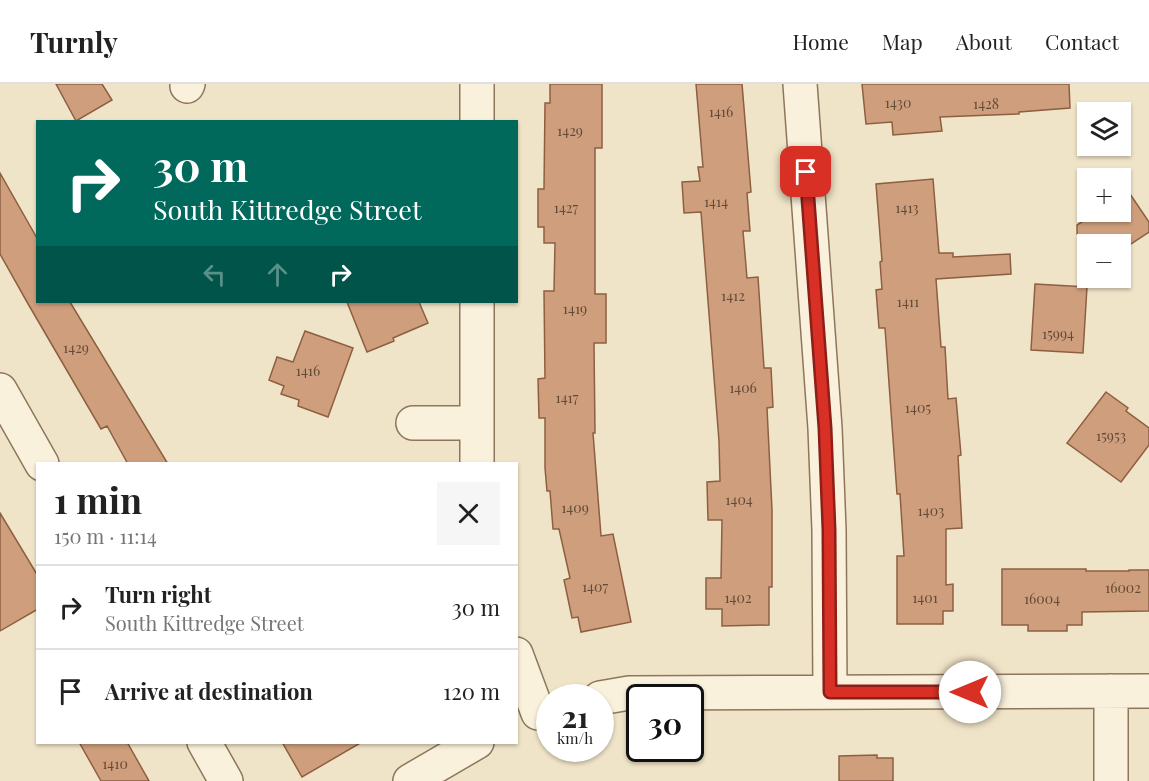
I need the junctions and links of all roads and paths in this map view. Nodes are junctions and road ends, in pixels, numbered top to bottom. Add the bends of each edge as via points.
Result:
1 (477, 84) edge
2 (800, 84) edge
3 (477, 120) edge
4 (477, 303) edge
5 (0, 390) edge
6 (413, 423) dead end
7 (477, 423) junction
8 (41, 462) edge
9 (477, 462) edge
10 (518, 661) edge
11 (1149, 691) edge
12 (830, 692) junction
13 (1111, 692) junction
14 (614, 696) edge
15 (534, 715) edge
16 (205, 744) edge
17 (474, 744) edge
18 (226, 781) edge
19 (410, 781) edge
20 (1111, 781) edge

1 - 3 street
2 - 12 street via 825,428
4 - 7 street
5 - 8 street
6 - 7 street
7 - 9 street
10 - 15 street
11 - 13 street
12 - 13 street
12 - 14 street
13 - 20 street
16 - 18 street
17 - 19 street

